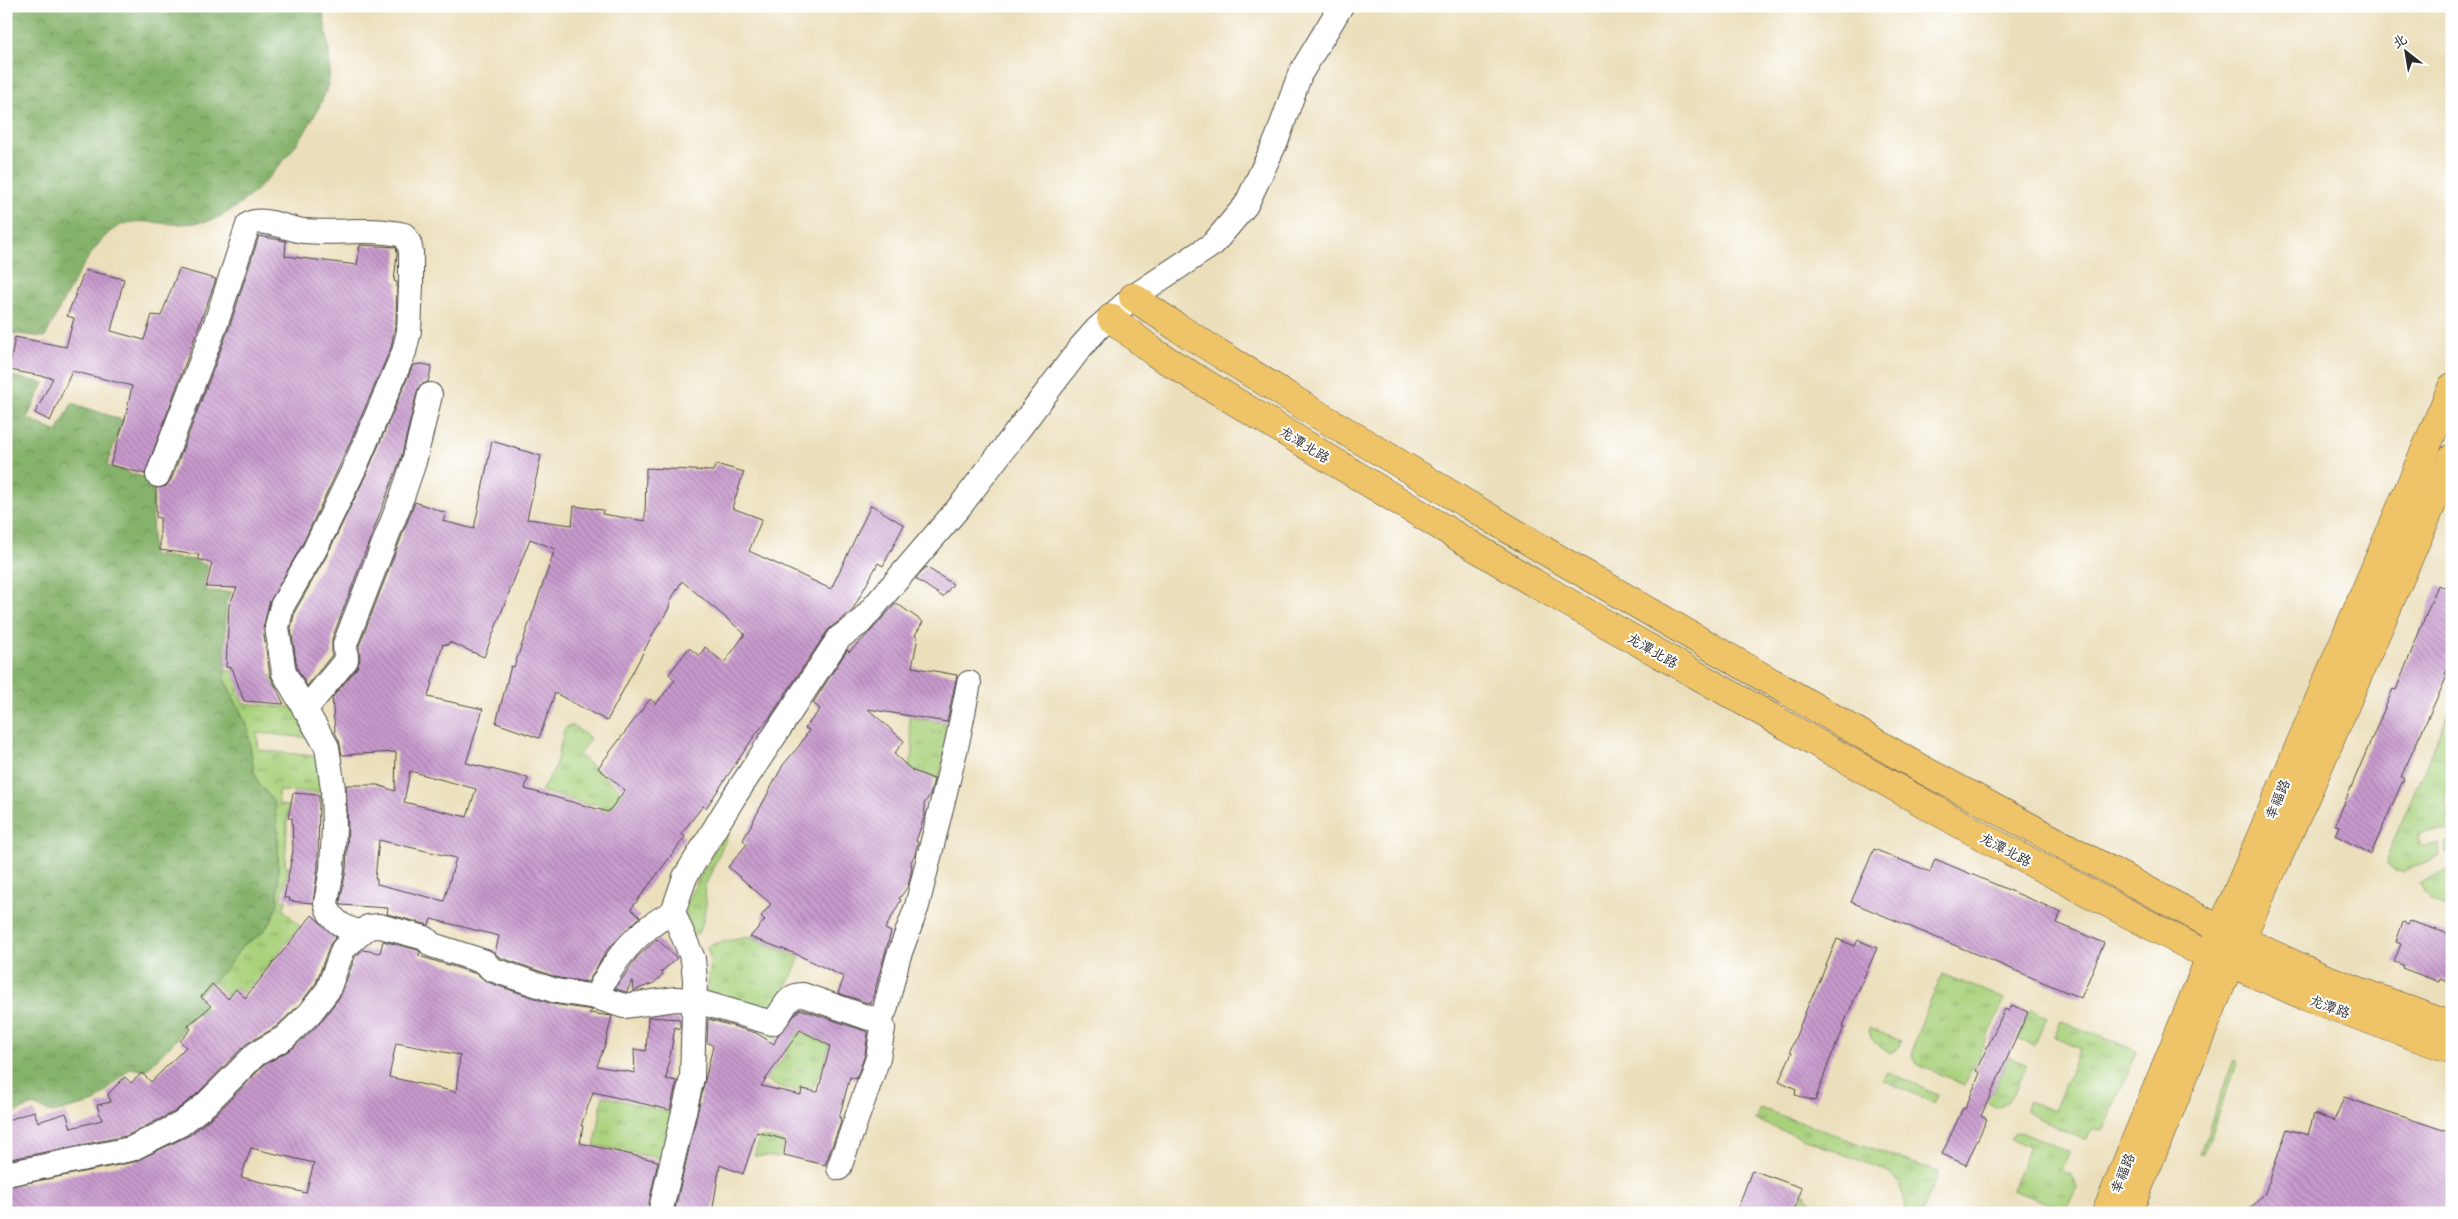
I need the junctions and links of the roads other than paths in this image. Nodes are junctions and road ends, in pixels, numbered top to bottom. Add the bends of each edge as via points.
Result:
1 (1341, 6) edge
2 (1133, 296) junction
3 (1112, 318) junction
4 (2452, 387) edge
5 (430, 396) dead end
6 (2452, 458) edge
7 (158, 475) dead end
8 (2446, 486) edge
9 (969, 683) dead end
10 (305, 710) junction
11 (673, 912) junction
12 (360, 932) junction
13 (2226, 947) junction
14 (596, 997) junction
15 (693, 1000) junction
16 (880, 1018) junction
17 (2452, 1026) edge
18 (2452, 1050) edge
19 (839, 1168) dead end
20 (6, 1174) edge
21 (660, 1213) edge
22 (2106, 1213) edge
23 (2128, 1213) edge

1 - 2 street via 1300,74 1277,139 1246,205 1213,244
2 - 3 street
2 - 13 main road via 1307,408 1552,555
3 - 11 street via 1081,347 961,505 860,623 840,638 684,877
3 - 13 main road, 龙潭北路 via 1155,353 1534,583 1985,838
4 - 13 main road, 幸福路
5 - 10 street via 405,488 345,644 346,660
6 - 8 main road, 幸福路
7 - 10 street via 216,322 248,225 258,221 302,231 355,233 379,230 404,235 411,252 409,331 404,352 354,469 282,606 277,627 284,673
8 - 13 main road, 幸福路
9 - 16 street via 916,906
10 - 12 street via 327,747 333,789 334,846 326,903 328,911 347,928
11 - 14 street via 636,938 620,954
11 - 15 street via 692,959
12 - 14 street via 368,926 380,926 425,938 432,945 556,991
12 - 20 street via 343,949 328,990 310,1013 284,1038 256,1054 181,1124 131,1149
13 - 17 main road, 龙潭路 via 2317,975
13 - 18 main road, 龙潭路 via 2307,997
13 - 22 main road, 幸福路
13 - 23 main road, 幸福路
14 - 15 street via 624,1006
15 - 16 street via 772,1023 788,999 795,994 803,994 869,1018
15 - 21 street via 692,1078
16 - 19 street via 883,1028 878,1058

